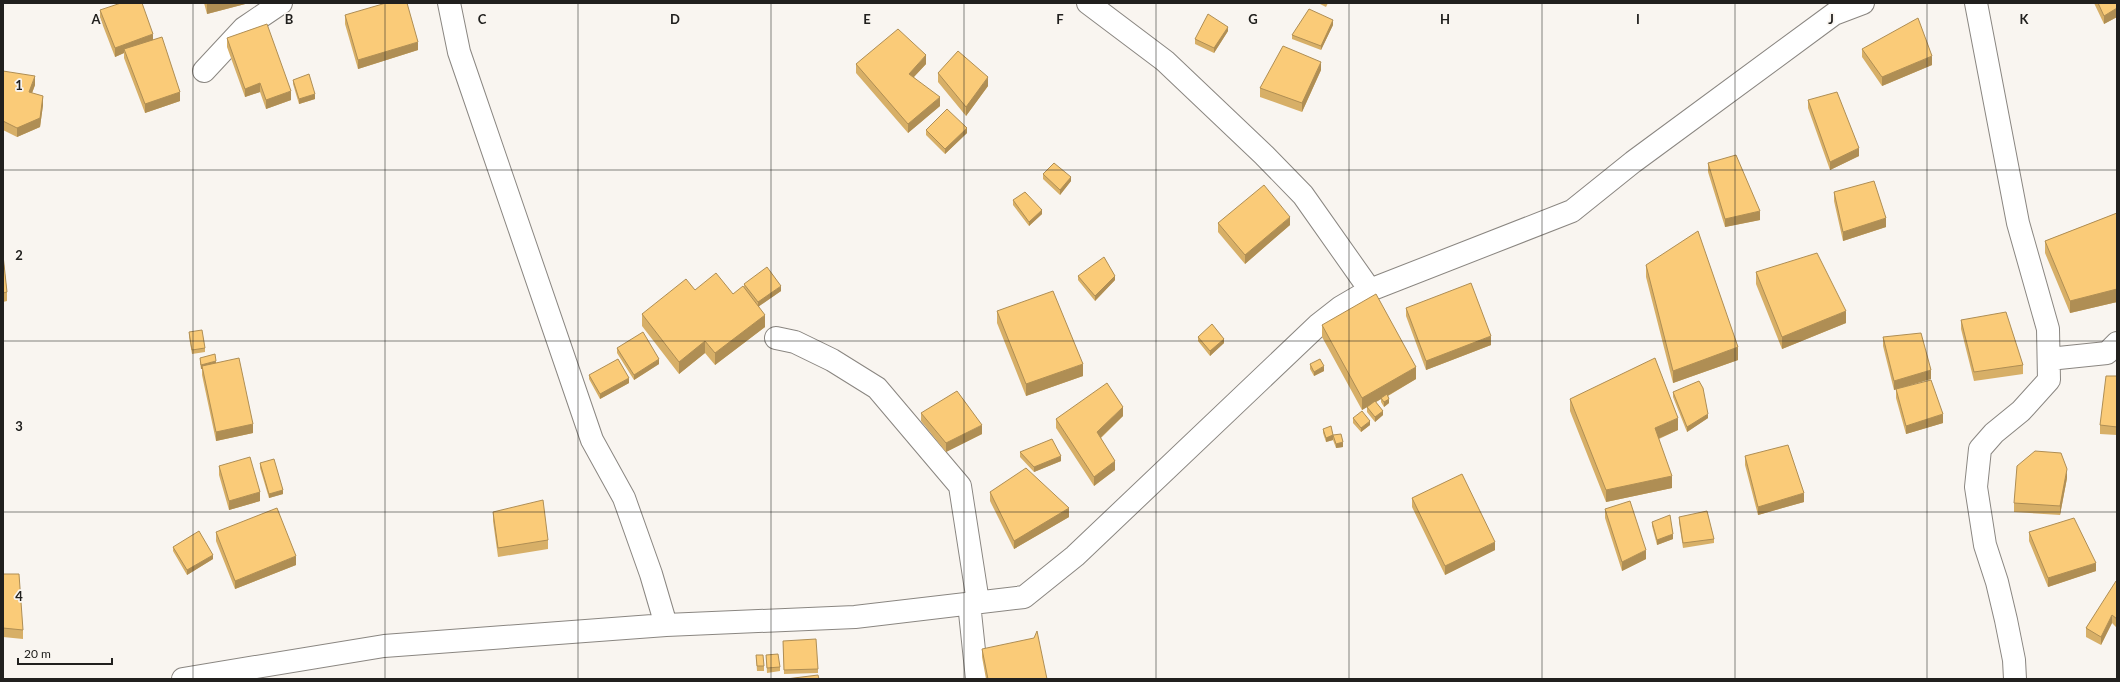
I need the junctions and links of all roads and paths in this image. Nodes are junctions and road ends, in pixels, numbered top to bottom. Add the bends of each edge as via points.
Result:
1 (281, 3) edge
2 (448, 3) edge
3 (1088, 3) edge
4 (1863, 3) edge
5 (1976, 3) edge
6 (204, 71) dead end
7 (1370, 290) junction
8 (776, 338) dead end
9 (2117, 343) edge
10 (2049, 359) junction
11 (973, 603) junction
12 (666, 625) junction
13 (183, 679) edge
14 (977, 679) edge
15 (2015, 679) edge

1 - 6 street via 244,28
2 - 12 street via 459,52 592,440 624,498 652,574
3 - 7 street via 1165,61 1264,154 1303,195
4 - 7 street via 1834,14 1633,162 1572,211
5 - 10 street via 2018,223 2048,329
7 - 11 street via 1318,325 1074,556 1024,596
8 - 11 street via 795,342 832,360 877,388 960,486
9 - 10 street via 2107,353
10 - 15 street via 2049,380 1980,450 1976,487 1985,545 1998,582 2010,640
11 - 12 street via 855,618
11 - 14 street
12 - 13 street via 384,646

